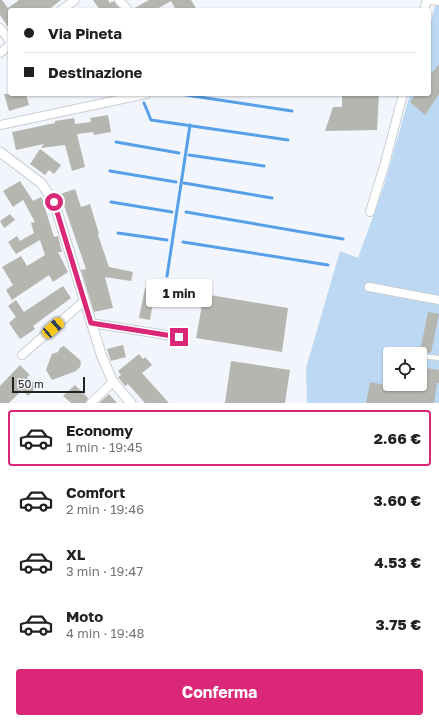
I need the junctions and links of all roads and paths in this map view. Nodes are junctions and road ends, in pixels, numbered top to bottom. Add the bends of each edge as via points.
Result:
1 (75, 0) edge
2 (119, 0) edge
3 (427, 0) edge
4 (439, 1) edge
5 (64, 8) edge
6 (126, 8) edge
7 (0, 28) edge
8 (8, 38) edge
9 (137, 96) edge
10 (402, 96) edge
11 (0, 125) edge
12 (0, 152) edge
13 (370, 212) dead end
14 (369, 287) dead end
15 (439, 300) edge
16 (84, 301) junction
17 (91, 323) junction
18 (179, 337) dead end
19 (22, 355) dead end
20 (427, 357) edge
21 (439, 358) edge
22 (113, 382) junction
23 (91, 403) edge
24 (131, 403) edge

1 - 5 street
2 - 6 street
3 - 4 street
7 - 8 street
9 - 11 street
10 - 13 street
12 - 16 street via 41,183 54,202
14 - 15 street
16 - 17 street
16 - 19 street
17 - 18 street
17 - 22 street
20 - 21 lane
22 - 23 street
22 - 24 street

